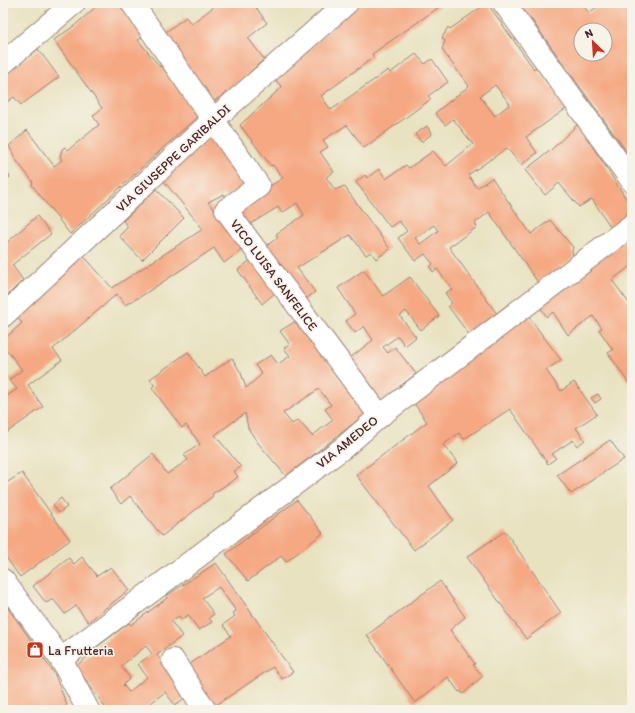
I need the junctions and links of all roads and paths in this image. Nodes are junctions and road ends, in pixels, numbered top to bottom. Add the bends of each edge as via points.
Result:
1 (74, 3) edge
2 (132, 3) edge
3 (347, 3) edge
4 (504, 3) edge
5 (3, 63) edge
6 (213, 120) junction
7 (632, 181) edge
8 (632, 225) edge
9 (3, 316) edge
10 (380, 416) junction
11 (3, 580) edge
12 (61, 659) junction
13 (173, 660) dead end
14 (88, 710) edge
15 (205, 710) edge

1 - 5 street
2 - 6 street, VICO LUISA SANFELICE
3 - 6 street, VIA GIUSEPPE GARIBALDI
4 - 7 street
6 - 9 street, VIA GIUSEPPE GARIBALDI
6 - 10 street, VICO LUISA SANFELICE via 259,186 226,210
8 - 10 street, VIA AMEDEO
10 - 12 street, VIA AMEDEO via 343,448
11 - 12 street
12 - 14 street
13 - 15 street

